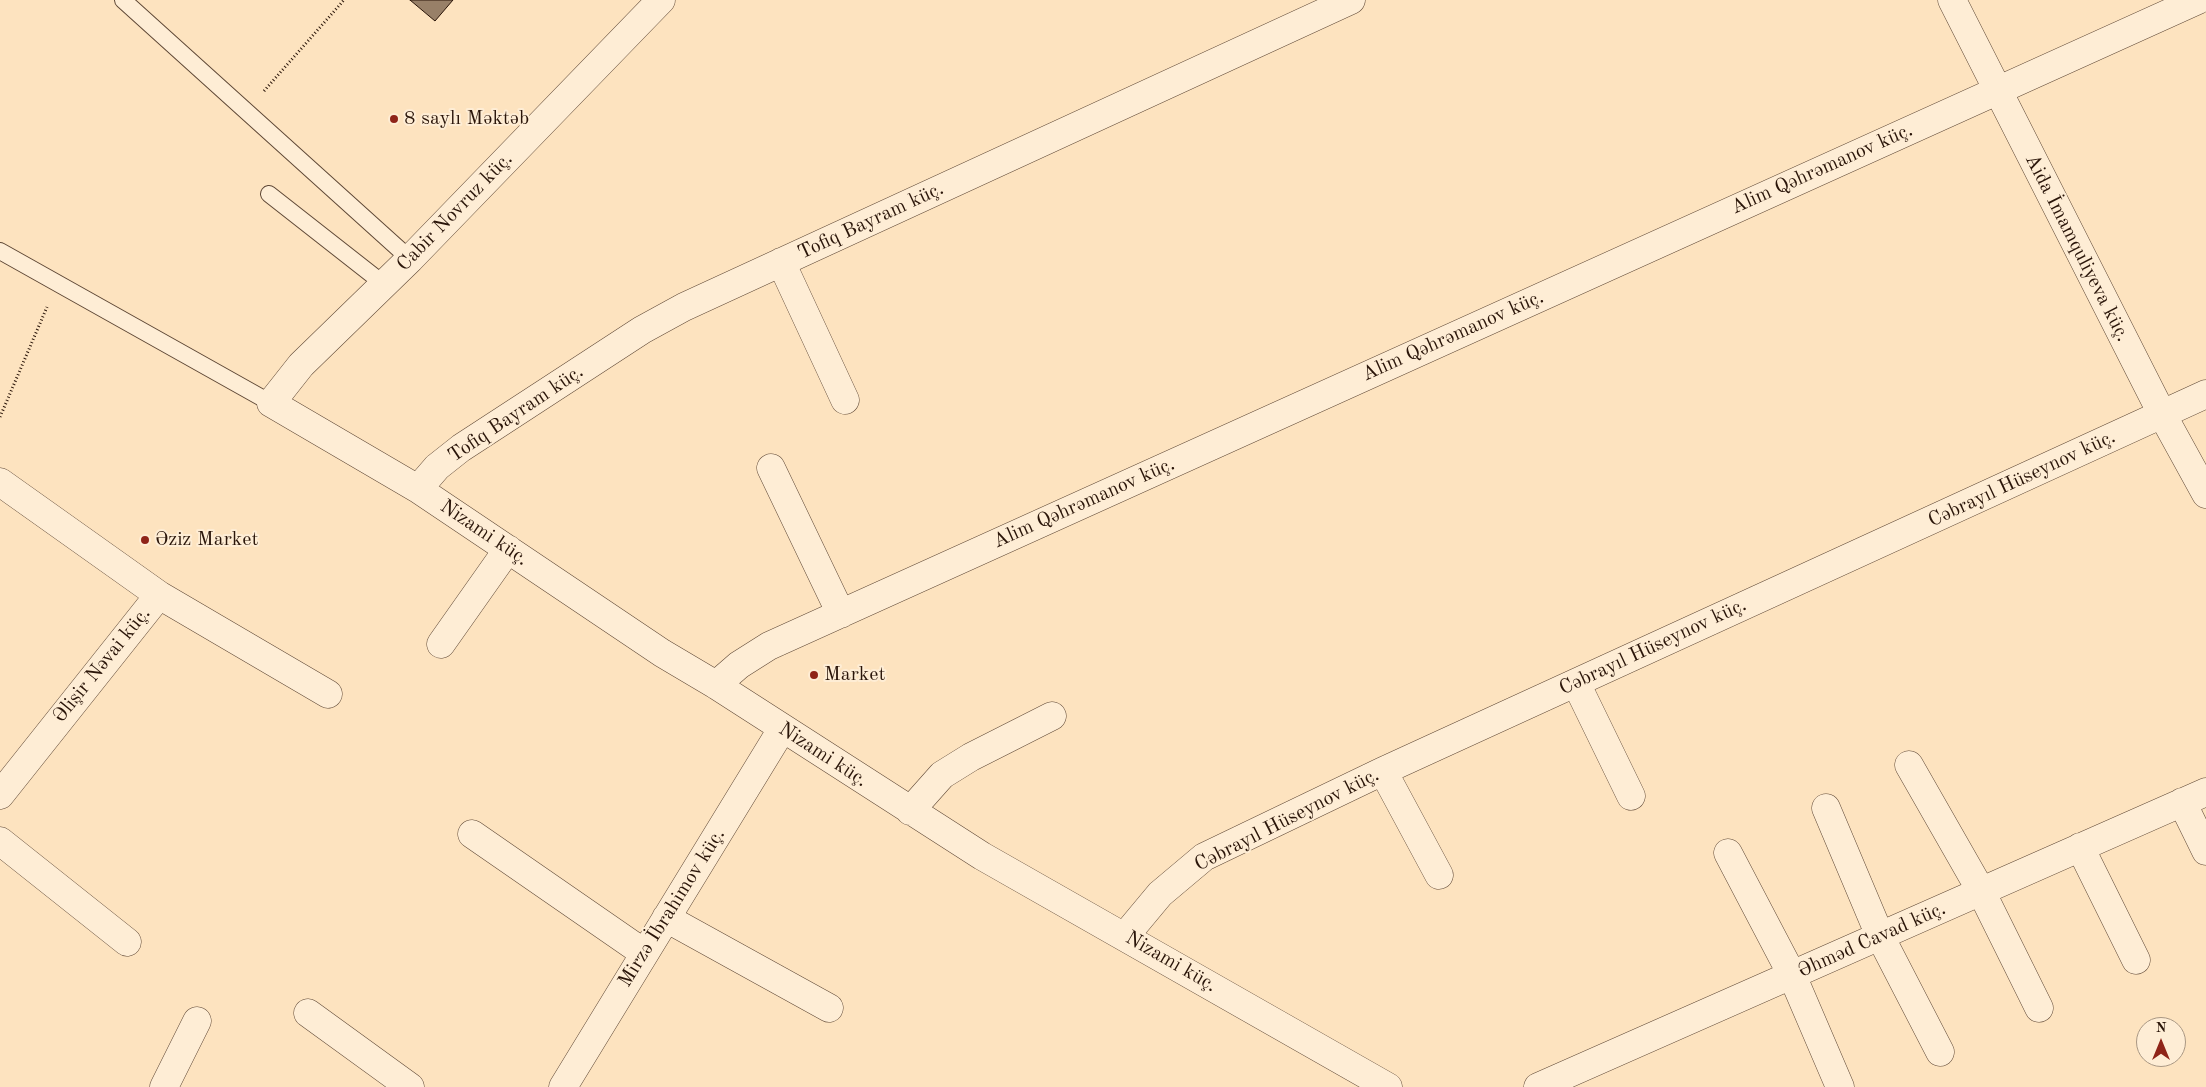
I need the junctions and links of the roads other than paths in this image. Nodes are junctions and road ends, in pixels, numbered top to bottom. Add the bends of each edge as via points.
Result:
1 (123, 0) edge
2 (661, 0) edge
3 (1351, 0) edge
4 (1952, 0) edge
5 (2198, 0) edge
6 (1996, 90) junction
7 (268, 194) dead end
8 (0, 251) edge
9 (410, 259) junction
10 (781, 262) junction
11 (385, 284) junction
12 (2206, 394) edge
13 (844, 400) dead end
14 (271, 403) junction
15 (2162, 414) junction
16 (771, 468) dead end
17 (0, 482) edge
18 (418, 489) junction
19 (2206, 494) edge
20 (508, 549) junction
21 (159, 595) junction
22 (840, 614) junction
23 (442, 644) dead end
24 (1576, 683) junction
25 (716, 685) junction
26 (328, 694) dead end
27 (1052, 716) dead end
28 (782, 729) junction
29 (1909, 765) dead end
30 (1384, 771) junction
31 (1, 793) edge
32 (1631, 796) dead end
33 (2194, 797) edge
34 (1826, 808) dead end
35 (910, 810) junction
36 (472, 834) dead end
37 (0, 841) edge
38 (2080, 847) junction
39 (2206, 851) edge
40 (1728, 853) dead end
41 (1439, 875) dead end
42 (1981, 891) junction
43 (666, 918) junction
44 (1125, 936) junction
45 (1880, 936) junction
46 (127, 942) dead end
47 (644, 953) junction
48 (2136, 960) dead end
49 (1792, 975) junction
50 (829, 1008) dead end
51 (2039, 1008) dead end
52 (308, 1013) dead end
53 (198, 1021) dead end
54 (1940, 1052) dead end
55 (164, 1087) edge
56 (410, 1087) edge
57 (562, 1087) edge
58 (1388, 1087) edge
59 (1538, 1087) edge
60 (1840, 1087) edge

1 - 9 lane
2 - 9 street, Cabir Novruz küç.
3 - 10 street, Tofiq Bayram küç.
4 - 6 street, Aida İmamquliyeva küç.
5 - 6 street, Alim Qəhrəmanov küç.
6 - 15 street, Aida İmamquliyeva küç.
6 - 22 street, Alim Qəhrəmanov küç.
7 - 11 lane
8 - 14 lane
9 - 11 street, Cabir Novruz küç.
10 - 13 street
10 - 18 street, Tofiq Bayram küç. via 642,330 461,448
11 - 14 street, Cabir Novruz küç. via 301,365
12 - 15 street, Cəbrayıl Hüseynov küç.
14 - 18 street, Nizami küç.
15 - 19 street, Aida İmamquliyeva küç.
15 - 24 street, Cəbrayıl Hüseynov küç.
16 - 22 street
17 - 21 street, Əlişir Nəvai küç.
18 - 20 street, Nizami küç.
20 - 23 street
20 - 25 street, Nizami küç. via 662,653
21 - 26 street
21 - 31 street, Əlişir Nəvai küç.
22 - 25 street, Alim Qəhrəmanov küç. via 769,646
24 - 30 street, Cəbrayıl Hüseynov küç.
24 - 32 street
25 - 28 street, Nizami küç.
27 - 35 street via 942,775
28 - 35 street, Nizami küç.
28 - 43 street, Mirzə İbrahimov küç.
29 - 42 street
30 - 41 street
30 - 44 street, Cəbrayıl Hüseynov küç. via 1204,857 1160,894
33 - 38 street, Əhməd Cavad küç.
33 - 39 street
34 - 45 street
35 - 44 street, Nizami küç. via 982,856
36 - 47 street
37 - 46 street
38 - 42 street, Əhməd Cavad küç.
38 - 48 street
40 - 49 street
42 - 45 street, Əhməd Cavad küç.
42 - 51 street
43 - 47 street, Mirzə İbrahimov küç.
43 - 50 street
44 - 58 street, Nizami küç.
45 - 49 street, Əhməd Cavad küç.
45 - 54 street
47 - 57 street, Mirzə İbrahimov küç.
49 - 59 street, Əhməd Cavad küç.
49 - 60 street
52 - 56 street
53 - 55 street

